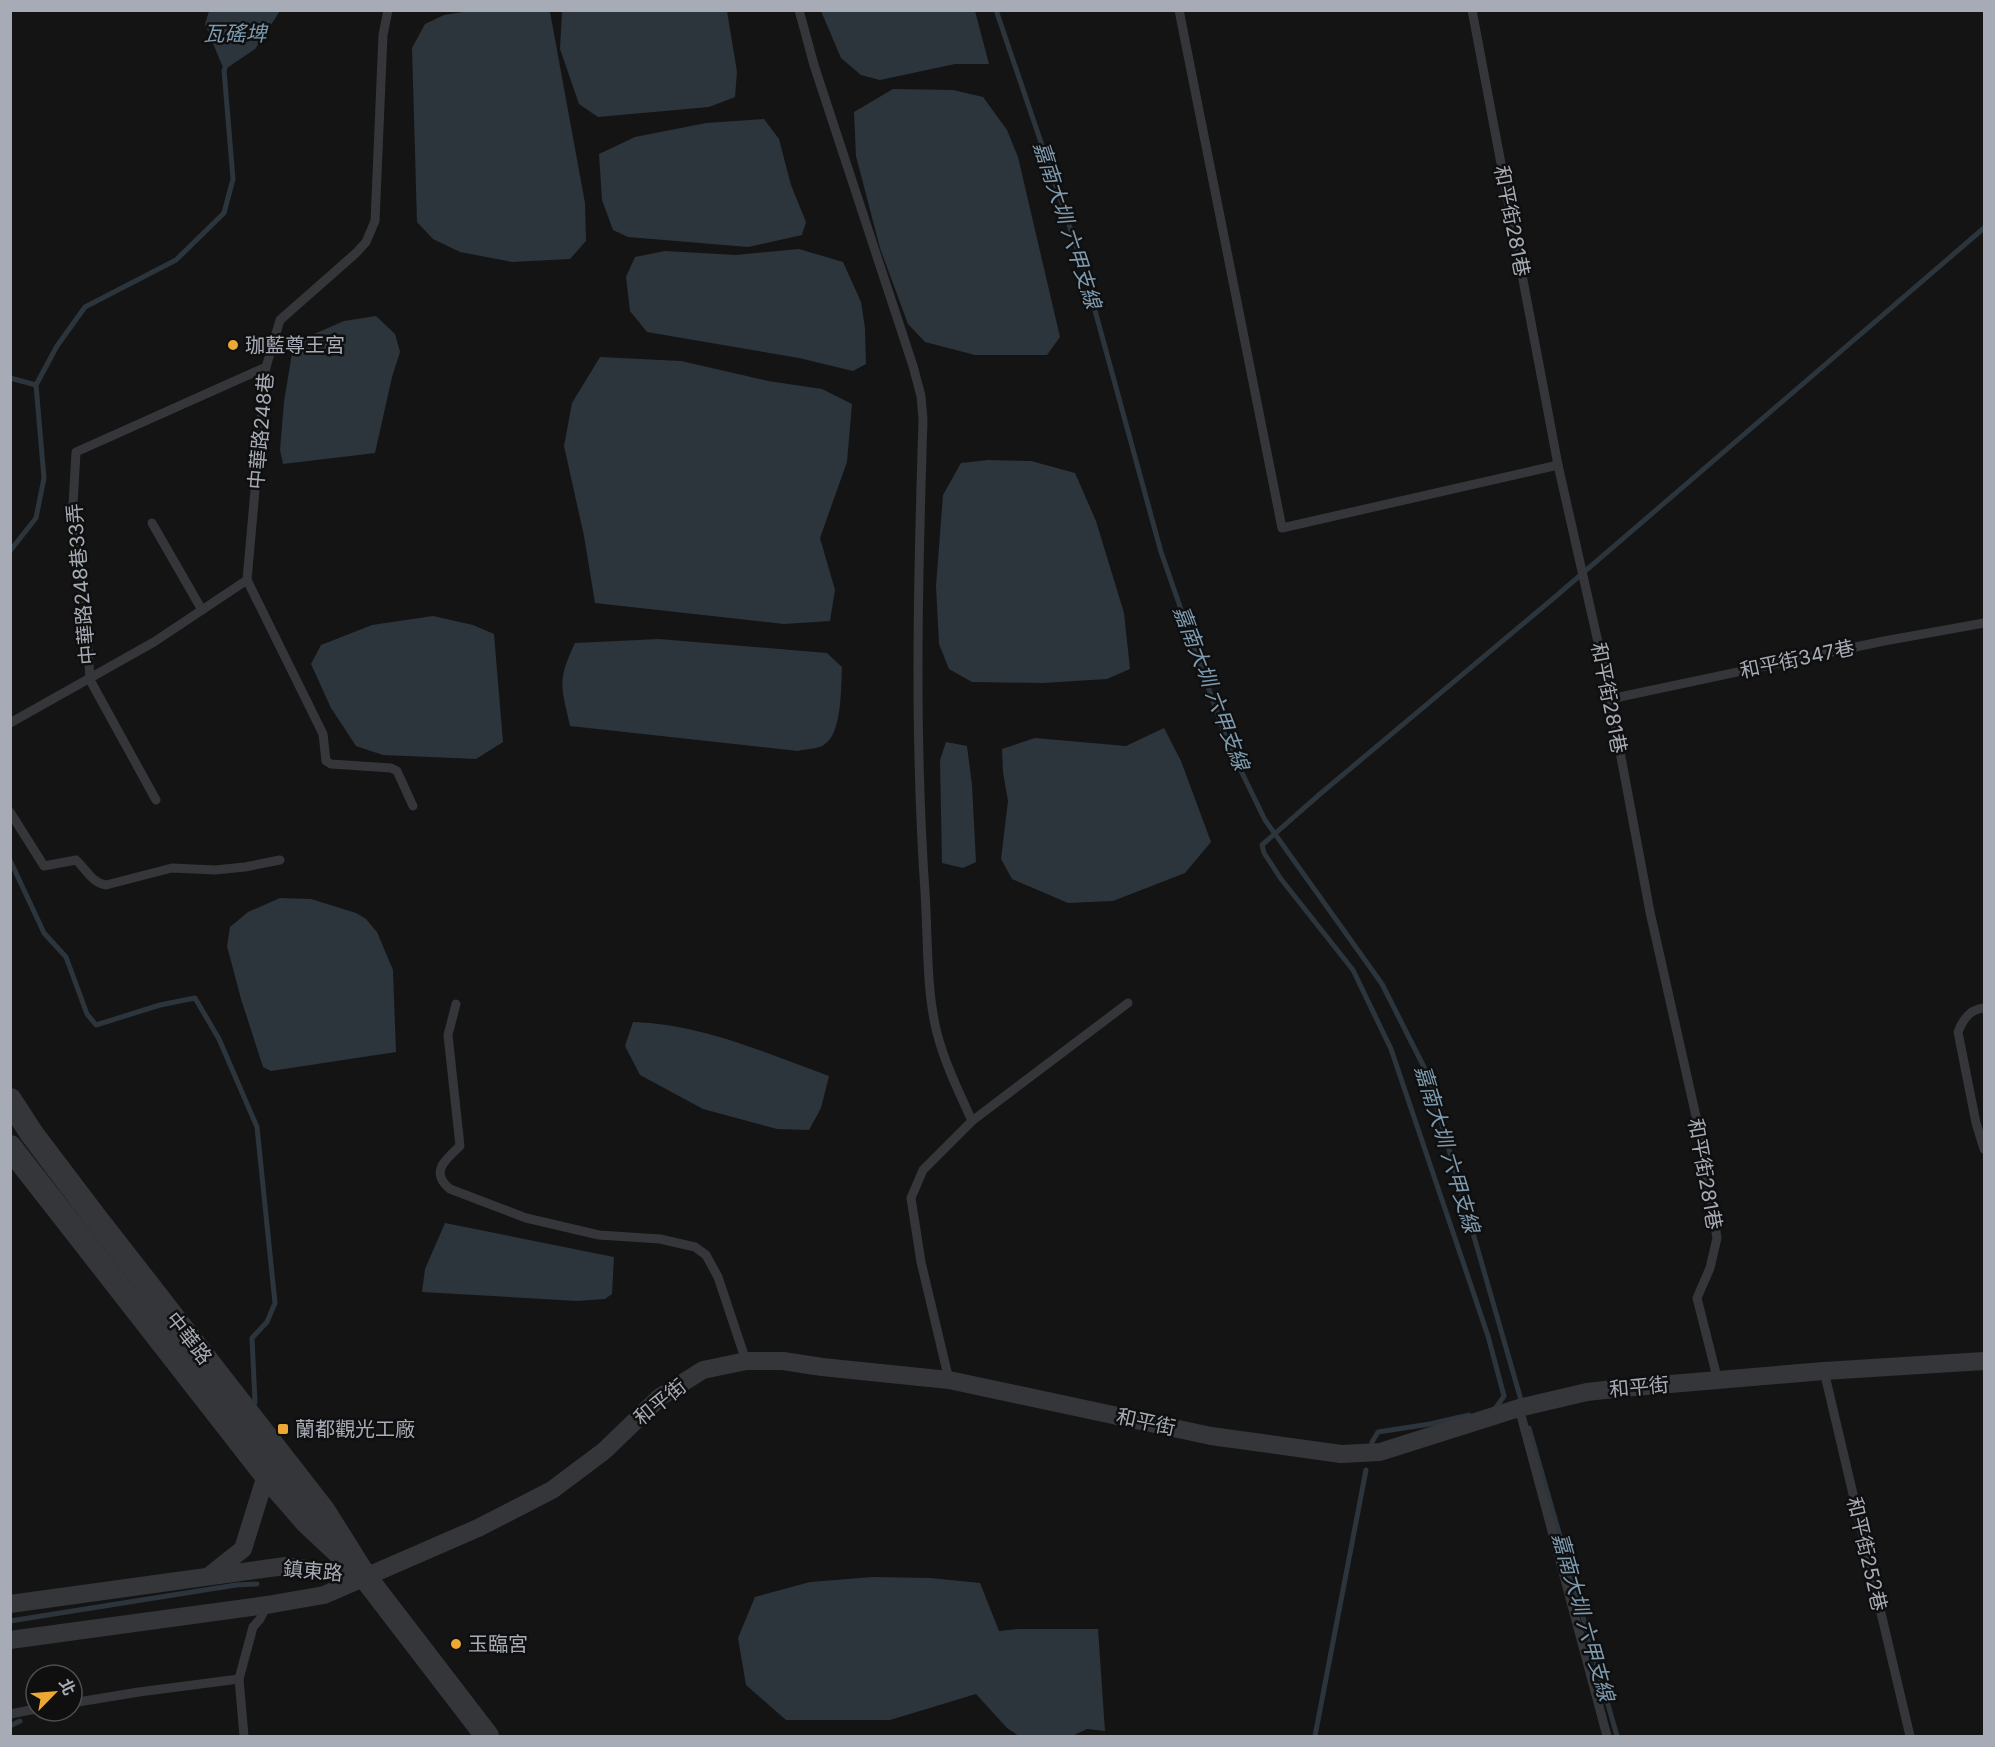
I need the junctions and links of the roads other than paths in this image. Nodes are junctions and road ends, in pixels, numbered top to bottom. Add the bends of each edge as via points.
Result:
1 (388, 10) edge
2 (800, 10) edge
3 (1179, 10) edge
4 (1472, 10) edge
5 (266, 367) junction
6 (1558, 465) junction
7 (152, 523) dead end
8 (248, 580) junction
9 (202, 610) junction
10 (1984, 623) edge
11 (90, 680) junction
12 (1610, 699) junction
13 (10, 723) edge
14 (156, 800) dead end
15 (413, 806) dead end
16 (10, 812) edge
17 (280, 860) dead end
18 (1128, 1003) dead end
19 (456, 1004) dead end
20 (1984, 1008) edge
21 (10, 1100) edge
22 (972, 1121) junction
23 (1984, 1149) edge
24 (12, 1152) edge
25 (746, 1361) junction
26 (1984, 1361) edge
27 (1824, 1371) junction
28 (949, 1380) junction
29 (1718, 1381) junction
30 (1519, 1408) junction
31 (266, 1475) junction
32 (209, 1575) junction
33 (365, 1577) junction
34 (10, 1604) edge
35 (267, 1605) junction
36 (10, 1640) edge
37 (239, 1679) junction
38 (84, 1701) edge
39 (244, 1737) edge
40 (487, 1737) edge
41 (1607, 1737) edge
42 (1911, 1737) edge

1 - 5 lane, 中華路248巷 via 383,35 375,222 356,253 280,320
2 - 22 lane via 814,65 921,396 920,821 931,990 945,1063
3 - 6 lane via 1282,528
4 - 6 lane, 和平街281巷
5 - 8 lane, 中華路248巷
5 - 11 lane, 中華路248巷33弄 via 75,452 72,522 86,616
6 - 12 lane, 和平街281巷
7 - 9 lane
8 - 9 lane
8 - 15 lane via 323,734 326,761 398,771
9 - 11 lane
10 - 12 lane, 和平街347巷
11 - 13 lane
11 - 14 lane
12 - 29 lane, 和平街281巷 via 1650,912 1702,1143 1717,1238 1697,1298
16 - 17 lane via 44,866 76,860 99,884 172,868 215,870
18 - 22 lane
19 - 25 lane via 448,1035 460,1146 443,1161 440,1170 444,1184 526,1218 599,1235 660,1239 695,1247 706,1255 718,1277
20 - 23 lane via 1964,1018 1958,1032
21 - 33 street, 中華路 via 94,1216 323,1510
22 - 28 lane via 923,1170 911,1198 921,1262
24 - 31 street, 中華路
25 - 28 street, 和平街 via 783,1361
25 - 33 street, 和平街 via 703,1370 660,1397 604,1451 552,1490 478,1528
26 - 27 street, 和平街
27 - 29 street, 和平街
27 - 42 lane, 和平街252巷
28 - 30 street, 和平街 via 1210,1436 1341,1454 1380,1452
29 - 30 street, 和平街 via 1587,1392
30 - 41 lane
31 - 32 street via 243,1549
31 - 33 street, 中華路 via 307,1522
32 - 33 street, 鎮東路 via 285,1566
32 - 34 street, 鎮東路
33 - 35 street, 鎮東路 via 324,1595
33 - 40 street, 中華路
35 - 36 street, 鎮東路
35 - 37 lane via 253,1627
37 - 38 lane
37 - 39 lane

